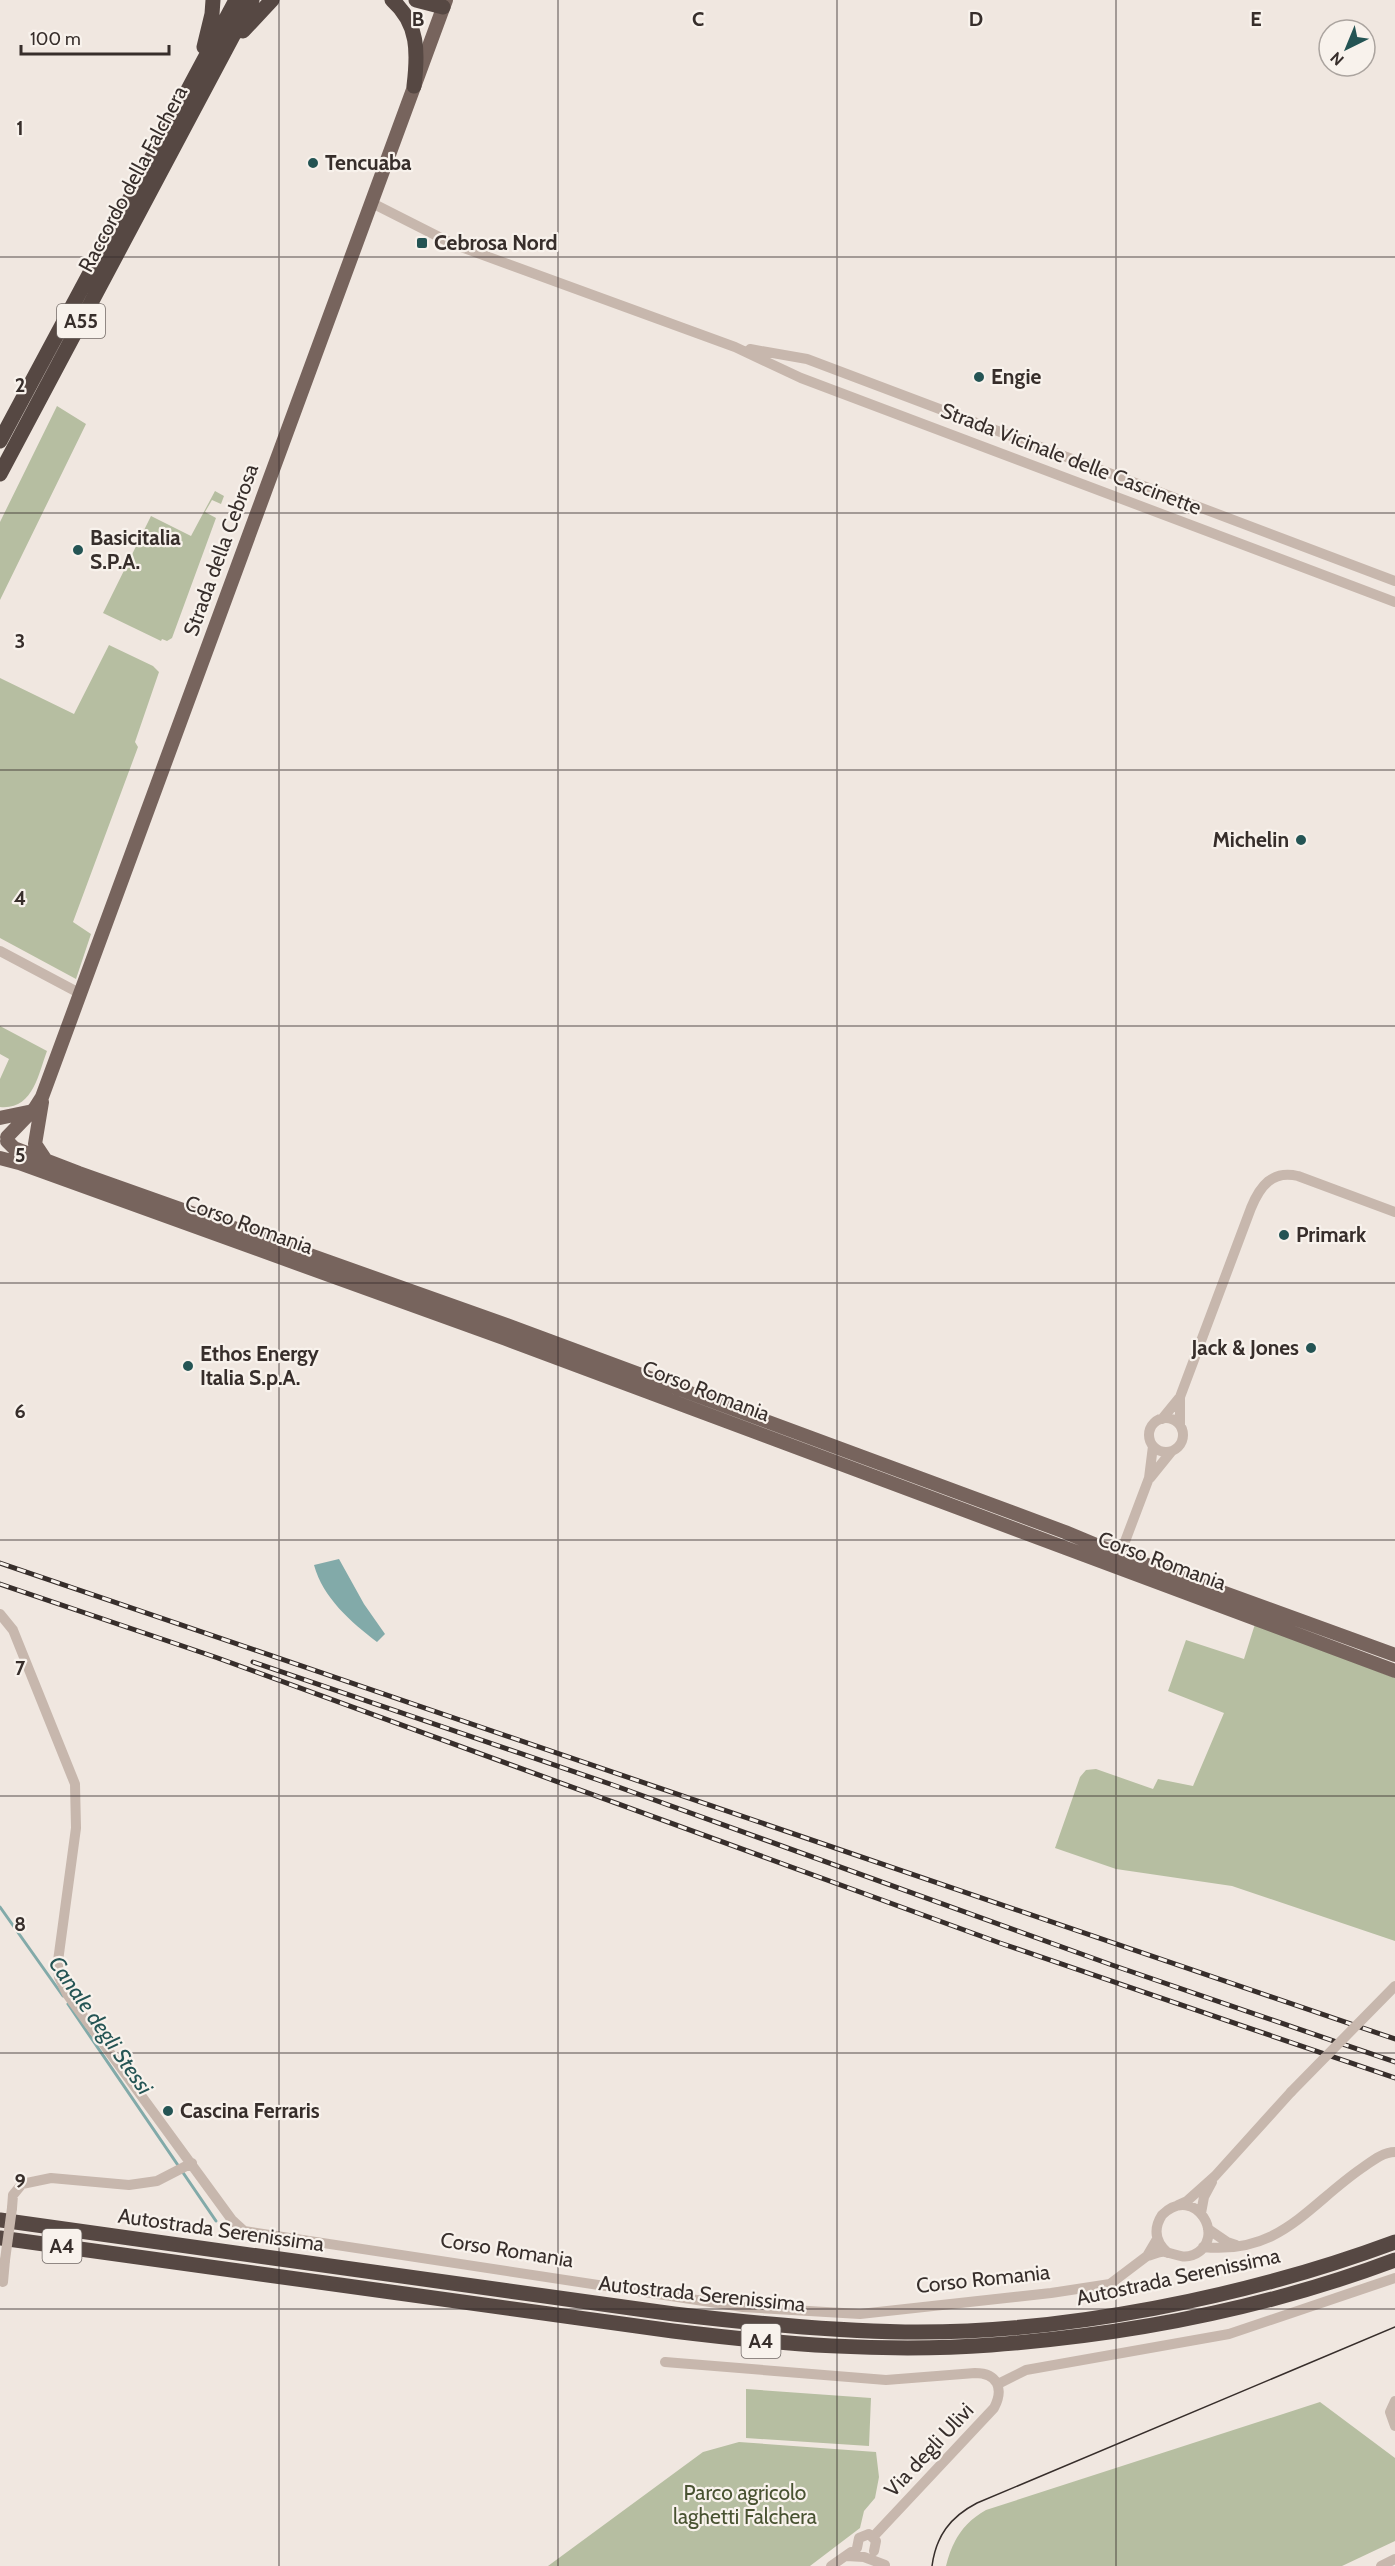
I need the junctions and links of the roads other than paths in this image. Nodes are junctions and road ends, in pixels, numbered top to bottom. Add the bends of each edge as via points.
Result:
1 (213, 0) edge
2 (236, 0) edge
3 (252, 0) edge
4 (272, 0) edge
5 (392, 0) edge
6 (416, 0) edge
7 (445, 2) edge
8 (224, 54) junction
9 (196, 74) junction
10 (414, 86) junction
11 (370, 202) junction
12 (735, 347) junction
13 (0, 441) edge
14 (1066, 457) junction
15 (0, 474) edge
16 (1060, 475) junction
17 (1167, 495) junction
18 (1161, 513) junction
19 (1395, 581) edge
20 (1395, 602) edge
21 (0, 951) edge
22 (81, 994) junction
23 (42, 1097) junction
24 (31, 1111) junction
25 (0, 1118) edge
26 (5, 1135) edge
27 (0, 1158) edge
28 (47, 1161) junction
29 (1395, 1212) edge
30 (1180, 1397) junction
31 (1162, 1419) junction
32 (1180, 1425) junction
33 (1153, 1446) junction
34 (1171, 1452) junction
35 (1149, 1478) junction
36 (1118, 1561) junction
37 (0, 1614) edge
38 (1395, 1655) edge
39 (1395, 1671) edge
40 (1395, 1986) edge
41 (1395, 2152) edge
42 (192, 2163) junction
43 (1215, 2176) junction
44 (1178, 2205) junction
45 (1201, 2213) junction
46 (0, 2220) edge
47 (1208, 2229) junction
48 (0, 2238) edge
49 (1157, 2239) junction
50 (1395, 2242) edge
51 (1239, 2246) junction
52 (1203, 2247) junction
53 (1168, 2253) junction
54 (1147, 2256) junction
55 (1395, 2260) edge
56 (1395, 2277) edge
57 (3, 2282) dead end
58 (665, 2361) dead end
59 (998, 2384) junction
60 (1395, 2401) edge
61 (1395, 2426) edge
62 (873, 2537) junction
63 (857, 2548) junction
64 (874, 2551) junction
65 (846, 2556) junction
66 (1395, 2559) edge
67 (886, 2565) edge
68 (831, 2566) edge
69 (1380, 2566) edge

1 - 9 highway
2 - 9 highway, Raccordo della Falchera / A55
3 - 8 highway, Raccordo della Falchera / A55
4 - 8 highway
5 - 10 highway via 406,15 415,38
6 - 7 highway
7 - 10 main road, Strada della Cebrosa
8 - 15 highway, Raccordo della Falchera / A55
9 - 13 highway, Raccordo della Falchera / A55
10 - 11 main road, Strada della Cebrosa
11 - 12 street, Strada Vicinale delle Cascinette via 453,244
11 - 22 main road, Strada della Cebrosa
12 - 14 street, Strada Vicinale delle Cascinette via 807,359
12 - 16 street, Strada Vicinale delle Cascinette via 801,378
14 - 16 street
14 - 17 street, Strada Vicinale delle Cascinette
16 - 18 street, Strada Vicinale delle Cascinette
17 - 18 street
17 - 19 street, Strada Vicinale delle Cascinette
18 - 20 street, Strada Vicinale delle Cascinette
21 - 22 street
22 - 23 main road, Strada della Cebrosa
23 - 24 main road, Strada della Cebrosa
23 - 28 main road via 35,1143
24 - 25 main road
24 - 26 main road, Strada della Cebrosa
26 - 27 main road, Strada della Cebrosa via 7,1148
26 - 28 main road, Corso Romania via 14,1148
27 - 36 main road, Corso Romania
28 - 36 main road, Corso Romania via 515,1328 1053,1528
29 - 30 street via 1298,1176 1282,1175 1268,1180 1254,1202
30 - 31 street
30 - 32 street
31 - 32 street via 1172,1419
31 - 33 street via 1151,1428
32 - 34 street via 1182,1443
33 - 34 street via 1161,1452
33 - 35 street
34 - 35 street
35 - 36 street
36 - 38 main road, Corso Romania
36 - 39 main road, Corso Romania
37 - 42 street via 13,1630 75,1784 76,1828 59,1977 67,1994
40 - 43 street, bridge
41 - 51 street via 1377,2158 1337,2185 1287,2229 1268,2240
42 - 54 street, Corso Romania via 244,2231 743,2307 860,2314 1051,2293 1110,2284
42 - 57 street, bridge via 157,2181 129,2185 51,2178 22,2184 14,2195
43 - 44 street
43 - 45 street
44 - 45 street
44 - 49 street via 1162,2215 1156,2226
45 - 47 street
46 - 50 highway, Autostrada Serenissima / A4 via 674,2314 905,2332 1069,2321 1153,2308 1272,2281
47 - 51 street
47 - 52 street
48 - 55 highway, Autostrada Serenissima / A4 via 673,2331 829,2346 990,2345 1155,2325 1278,2297
49 - 53 street
49 - 54 street, Corso Romania
51 - 52 street
52 - 53 street via 1191,2256
53 - 54 street, Corso Romania
56 - 59 street via 1229,2334 1026,2370
58 - 59 street via 886,2380 982,2373
59 - 62 street, Via degli Ulivi via 1000,2393 994,2408
60 - 61 street via 1390,2412
62 - 63 street via 863,2535
62 - 64 street
63 - 64 street via 865,2554
63 - 65 street
64 - 67 street
65 - 67 street
65 - 68 street
66 - 69 street

